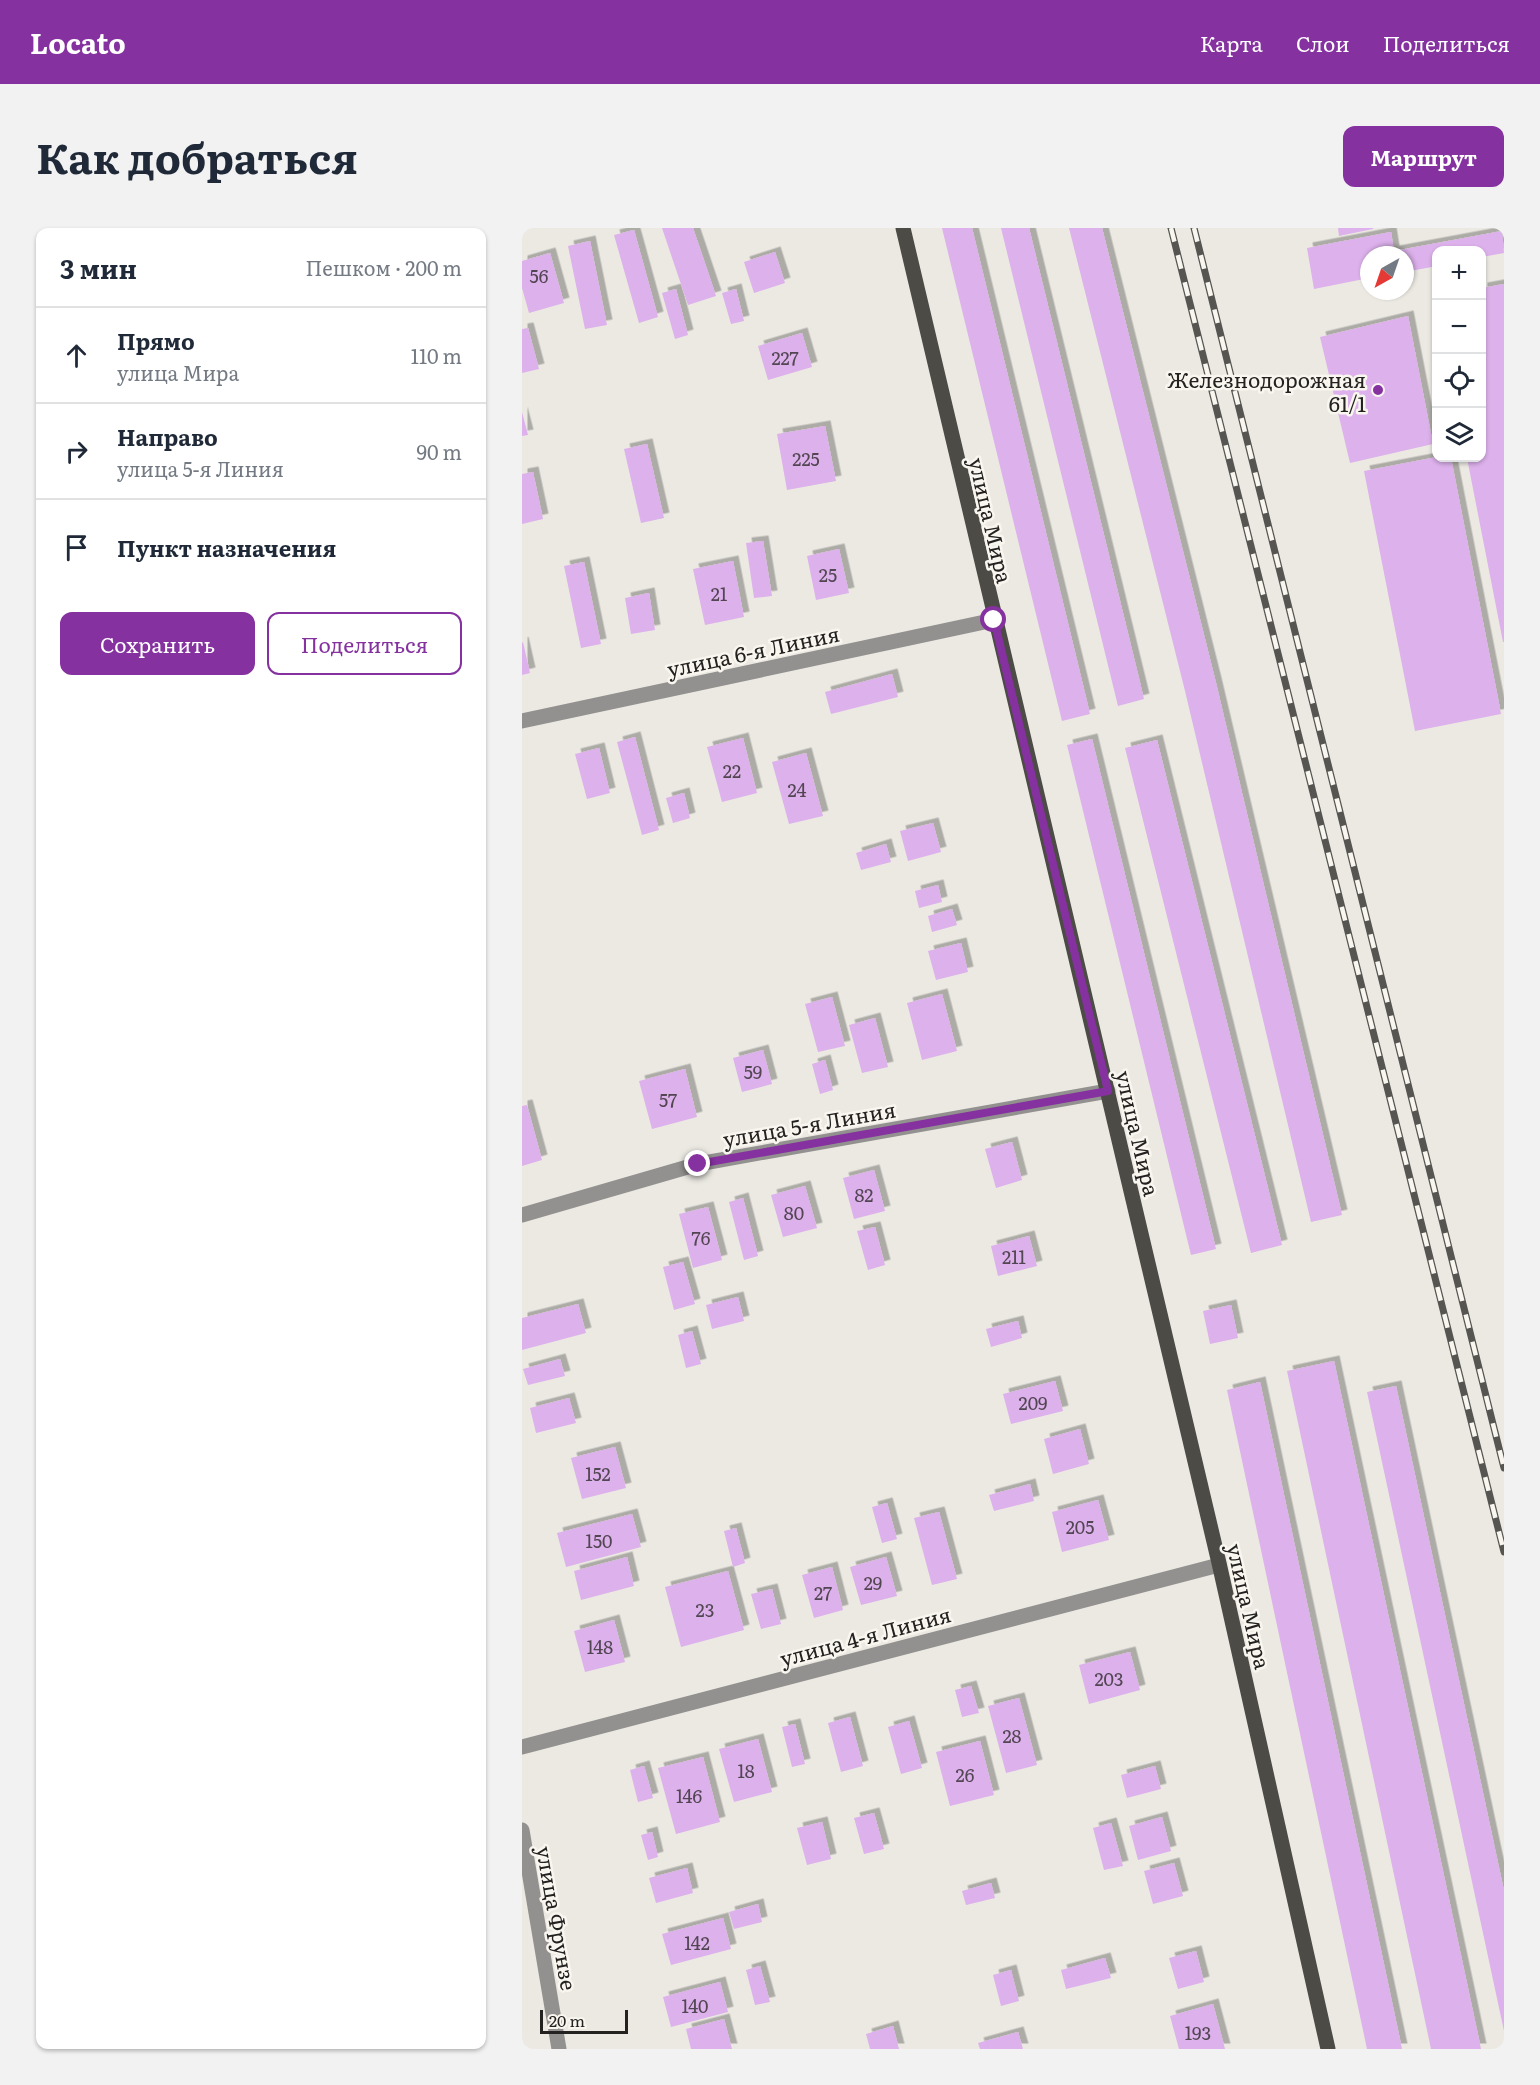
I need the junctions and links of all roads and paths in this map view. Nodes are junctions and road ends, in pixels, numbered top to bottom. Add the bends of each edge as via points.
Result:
1 (903, 228) edge
2 (994, 620) junction
3 (522, 721) edge
4 (1108, 1091) junction
5 (522, 1215) edge
6 (1219, 1565) junction
7 (522, 1747) edge
8 (522, 1830) edge
9 (559, 2049) edge
10 (1328, 2049) edge

1 - 2 main road, улица Мира
2 - 3 street, улица 6-я Линия
2 - 4 main road, улица Мира
4 - 5 street, улица 5-я Линия via 698,1164
4 - 6 main road, улица Мира
6 - 7 street, улица 4-я Линия
6 - 10 main road, улица Мира
8 - 9 street, улица Фрунзе

